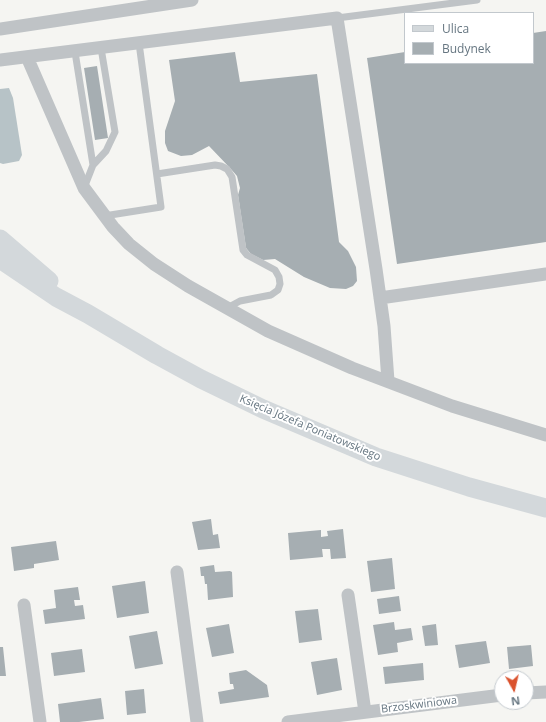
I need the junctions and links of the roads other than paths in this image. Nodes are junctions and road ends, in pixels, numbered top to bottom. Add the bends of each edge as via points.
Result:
1 (192, 0) edge
2 (477, 0) edge
3 (337, 18) junction
4 (0, 29) edge
5 (139, 43) junction
6 (101, 48) junction
7 (75, 52) junction
8 (27, 57) junction
9 (0, 60) edge
10 (93, 165) junction
11 (157, 174) junction
12 (84, 188) junction
13 (104, 216) junction
14 (0, 239) edge
15 (0, 259) edge
16 (546, 274) edge
17 (380, 298) junction
18 (227, 308) junction
19 (88, 314) junction
20 (388, 381) junction
21 (546, 435) edge
22 (546, 508) edge
23 (177, 572) dead end
24 (348, 595) dead end
25 (24, 605) dead end
26 (546, 692) edge
27 (534, 693) edge
28 (494, 697) edge
29 (365, 712) junction
30 (40, 722) edge
31 (197, 722) edge
32 (288, 722) edge

1 - 4 street
2 - 3 lane
3 - 5 street
3 - 17 street
5 - 6 street
5 - 11 lane
6 - 7 street
6 - 10 lane via 115,132 106,151
7 - 8 street
7 - 10 lane
8 - 9 street
8 - 12 street
10 - 12 lane
11 - 13 lane via 161,207
11 - 18 lane via 221,166 227,169 232,177 246,256 274,270 280,284 278,290 271,295 240,301
12 - 13 street
13 - 18 street via 126,241 154,264
14 - 19 main road, Księcia Józefa Poniatowskiego
15 - 19 main road, Księcia Józefa Poniatowskiego via 56,297
16 - 17 street
17 - 20 street
18 - 20 street via 268,331
19 - 22 main road, Księcia Józefa Poniatowskiego via 201,379 329,438 416,470
20 - 21 street via 486,418
23 - 31 street
24 - 29 street
25 - 30 street
26 - 27 street
28 - 29 street, Brzoskwiniowa
29 - 32 street, Brzoskwiniowa

